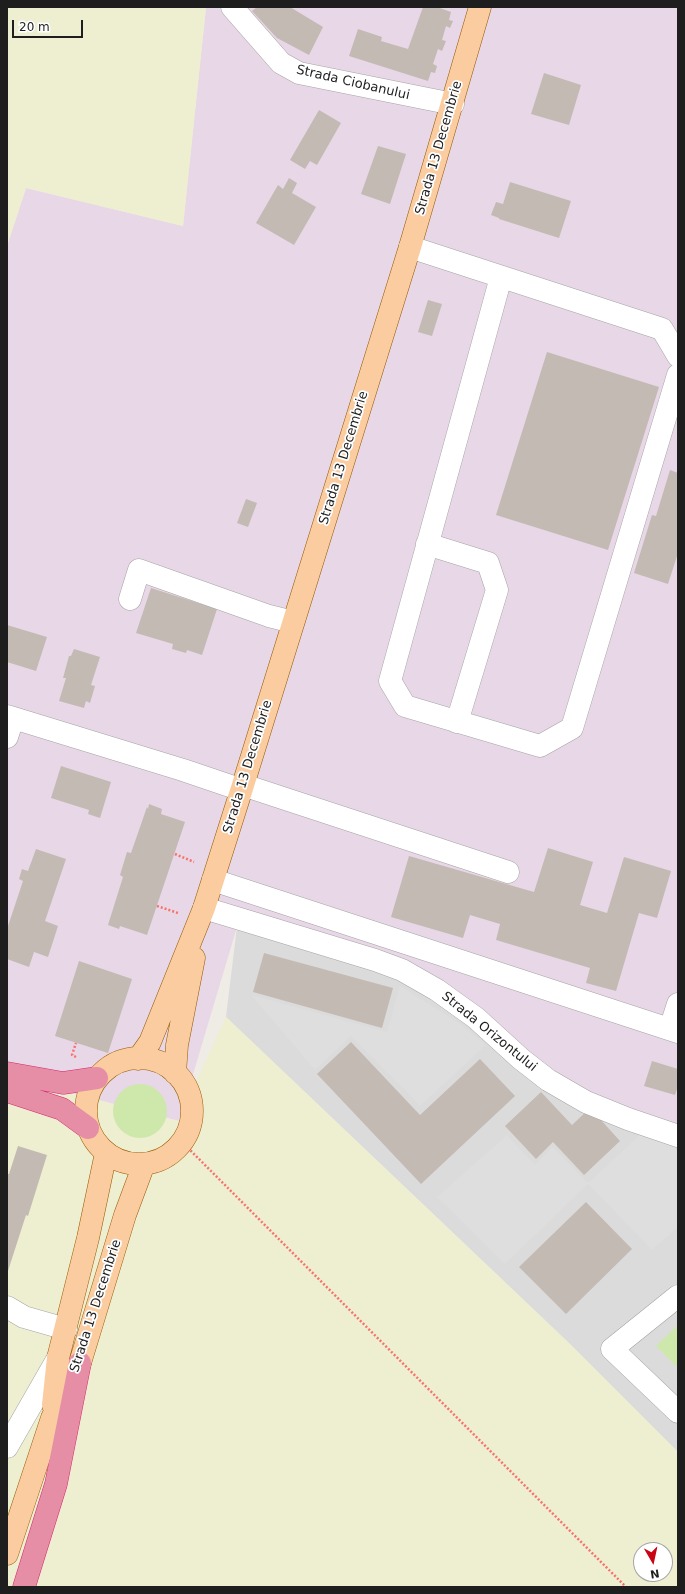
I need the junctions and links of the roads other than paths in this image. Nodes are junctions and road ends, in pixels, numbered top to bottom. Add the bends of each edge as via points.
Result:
1 (232, 7) edge
2 (480, 7) edge
3 (453, 104) junction
4 (410, 247) junction
5 (501, 277) junction
6 (678, 356) edge
7 (678, 374) edge
8 (427, 544) junction
9 (130, 599) dead end
10 (293, 622) junction
11 (457, 722) junction
12 (9, 724) edge
13 (243, 788) junction
14 (508, 872) dead end
15 (213, 880) junction
16 (204, 908) junction
17 (678, 1004) edge
18 (674, 1031) edge
19 (138, 1059) junction
20 (7, 1073) edge
21 (175, 1073) junction
22 (97, 1078) junction
23 (7, 1091) edge
24 (88, 1128) junction
25 (678, 1136) edge
26 (106, 1153) junction
27 (144, 1164) junction
28 (678, 1296) edge
29 (7, 1308) edge
30 (66, 1329) junction
31 (58, 1358) junction
32 (80, 1363) junction
33 (678, 1412) edge
34 (52, 1418) junction
35 (7, 1447) edge
36 (7, 1554) edge
37 (24, 1587) edge

1 - 3 street, Strada Ciobanului via 280,63 299,73
2 - 3 main road, Strada 13 Decembrie
3 - 4 main road, Strada 13 Decembrie
4 - 5 street
4 - 10 main road, Strada 13 Decembrie
5 - 6 street via 662,329
5 - 8 street
7 - 11 street via 572,728 540,746
8 - 11 street via 390,680 405,706
8 - 11 street via 488,563 498,590
9 - 10 street via 139,570
10 - 13 main road, Strada 13 Decembrie
12 - 13 street
13 - 14 street
13 - 15 main road, Strada 13 Decembrie
15 - 16 main road, Strada 13 Decembrie
15 - 18 street
16 - 19 main road, Strada 13 Decembrie via 150,1042
16 - 21 main road, Strada 13 Decembrie
16 - 25 street, Strada Orizontului via 402,970 437,990 476,1018 548,1080 586,1102
17 - 18 street
19 - 21 main road via 152,1060
19 - 22 main road via 123,1061
20 - 22 highway via 63,1083
21 - 27 main road via 184,1084 190,1098 192,1114 189,1128 182,1142 172,1152 159,1160
22 - 24 main road via 87,1105
23 - 24 highway via 62,1109
24 - 26 main road via 95,1142
26 - 27 main road via 131,1164
26 - 30 main road, Strada 13 Decembrie
27 - 32 main road, Strada 13 Decembrie via 125,1215
28 - 33 street via 612,1349
29 - 30 street via 24,1317
30 - 31 main road, Strada 13 Decembrie
31 - 34 main road, Strada 13 Decembrie
31 - 35 street
32 - 34 main road, Strada 13 Decembrie
32 - 37 highway via 56,1484
34 - 36 main road

